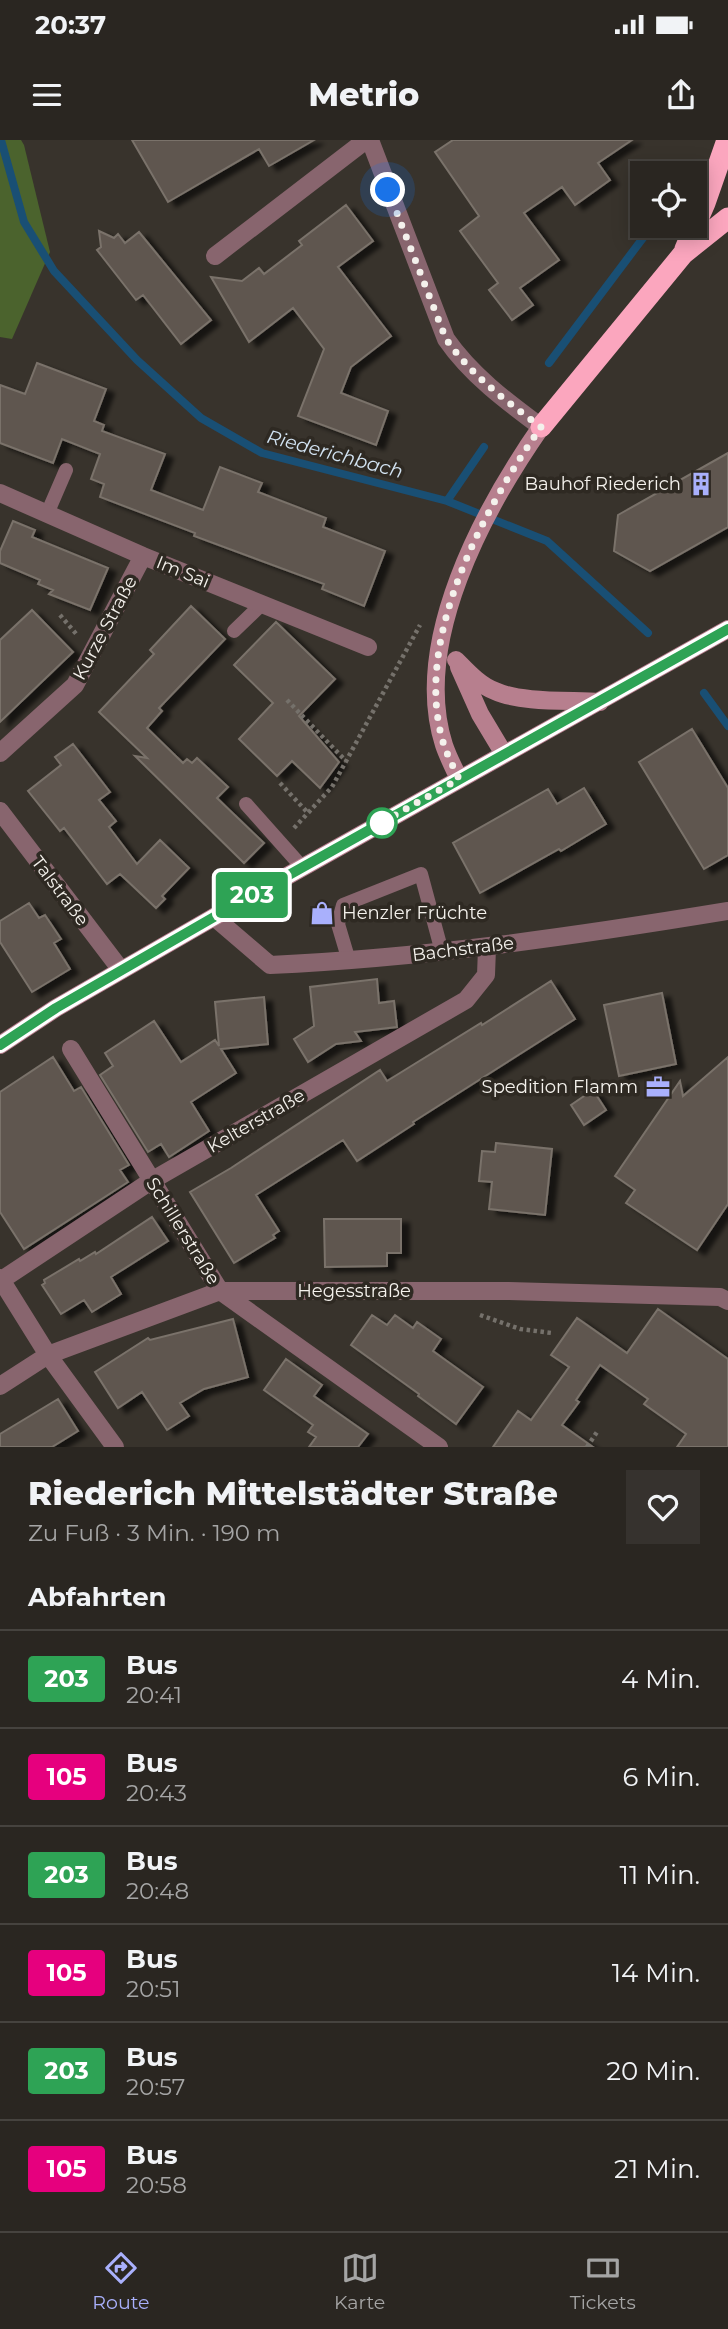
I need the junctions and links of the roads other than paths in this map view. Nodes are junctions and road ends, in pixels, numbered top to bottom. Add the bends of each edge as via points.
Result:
1 (368, 140) edge
2 (727, 140) edge
3 (728, 218) edge
4 (683, 254) junction
5 (215, 256) dead end
6 (541, 427) junction
7 (66, 470) dead end
8 (0, 494) edge
9 (47, 514) junction
10 (143, 556) junction
11 (262, 604) junction
12 (449, 615) junction
13 (728, 629) edge
14 (234, 631) dead end
15 (368, 647) dead end
16 (456, 660) junction
17 (600, 702) junction
18 (0, 753) edge
19 (504, 754) junction
20 (459, 779) junction
21 (246, 804) dead end
22 (0, 811) edge
23 (302, 867) junction
24 (728, 911) edge
25 (214, 917) junction
26 (487, 948) junction
27 (442, 952) junction
28 (349, 961) junction
29 (121, 970) junction
30 (0, 1045) edge
31 (71, 1049) dead end
32 (151, 1181) junction
33 (1, 1280) edge
34 (220, 1290) junction
35 (728, 1301) edge
36 (48, 1355) junction
37 (0, 1386) edge
38 (115, 1447) edge
39 (439, 1447) edge

1 - 5 street
1 - 6 street via 446,339 461,361
2 - 4 highway
3 - 4 highway
4 - 6 highway
6 - 12 main road via 499,490 454,586
7 - 9 lane
8 - 9 street, Im Sai
9 - 10 street, Im Sai
10 - 11 street, Im Sai
10 - 18 street, Kurze Straße via 75,685
11 - 14 lane
11 - 15 street, Im Sai
12 - 16 main road
12 - 20 main road via 441,641 437,696 444,744
13 - 17 main road
16 - 17 main road via 494,691 514,697
16 - 19 main road
17 - 19 main road
19 - 20 main road
20 - 23 main road
21 - 23 lane
22 - 29 street, Talstraße
23 - 25 main road
24 - 26 street, Bachstraße
25 - 28 street, Bachstraße via 270,965
25 - 29 main road
26 - 27 street, Bachstraße
26 - 32 street, Kelterstraße via 486,975 466,1000
27 - 28 street, Bachstraße
27 - 28 lane via 421,874 343,905 338,924
29 - 30 main road
31 - 32 street, Schillerstraße
32 - 33 street, Kelterstraße
32 - 34 street, Schillerstraße
33 - 36 street
34 - 35 street, Hegesstraße via 470,1291 720,1297
34 - 36 street, Hegesstraße
34 - 39 street, Schillerstraße
36 - 37 street, Hegesstraße
36 - 38 street

